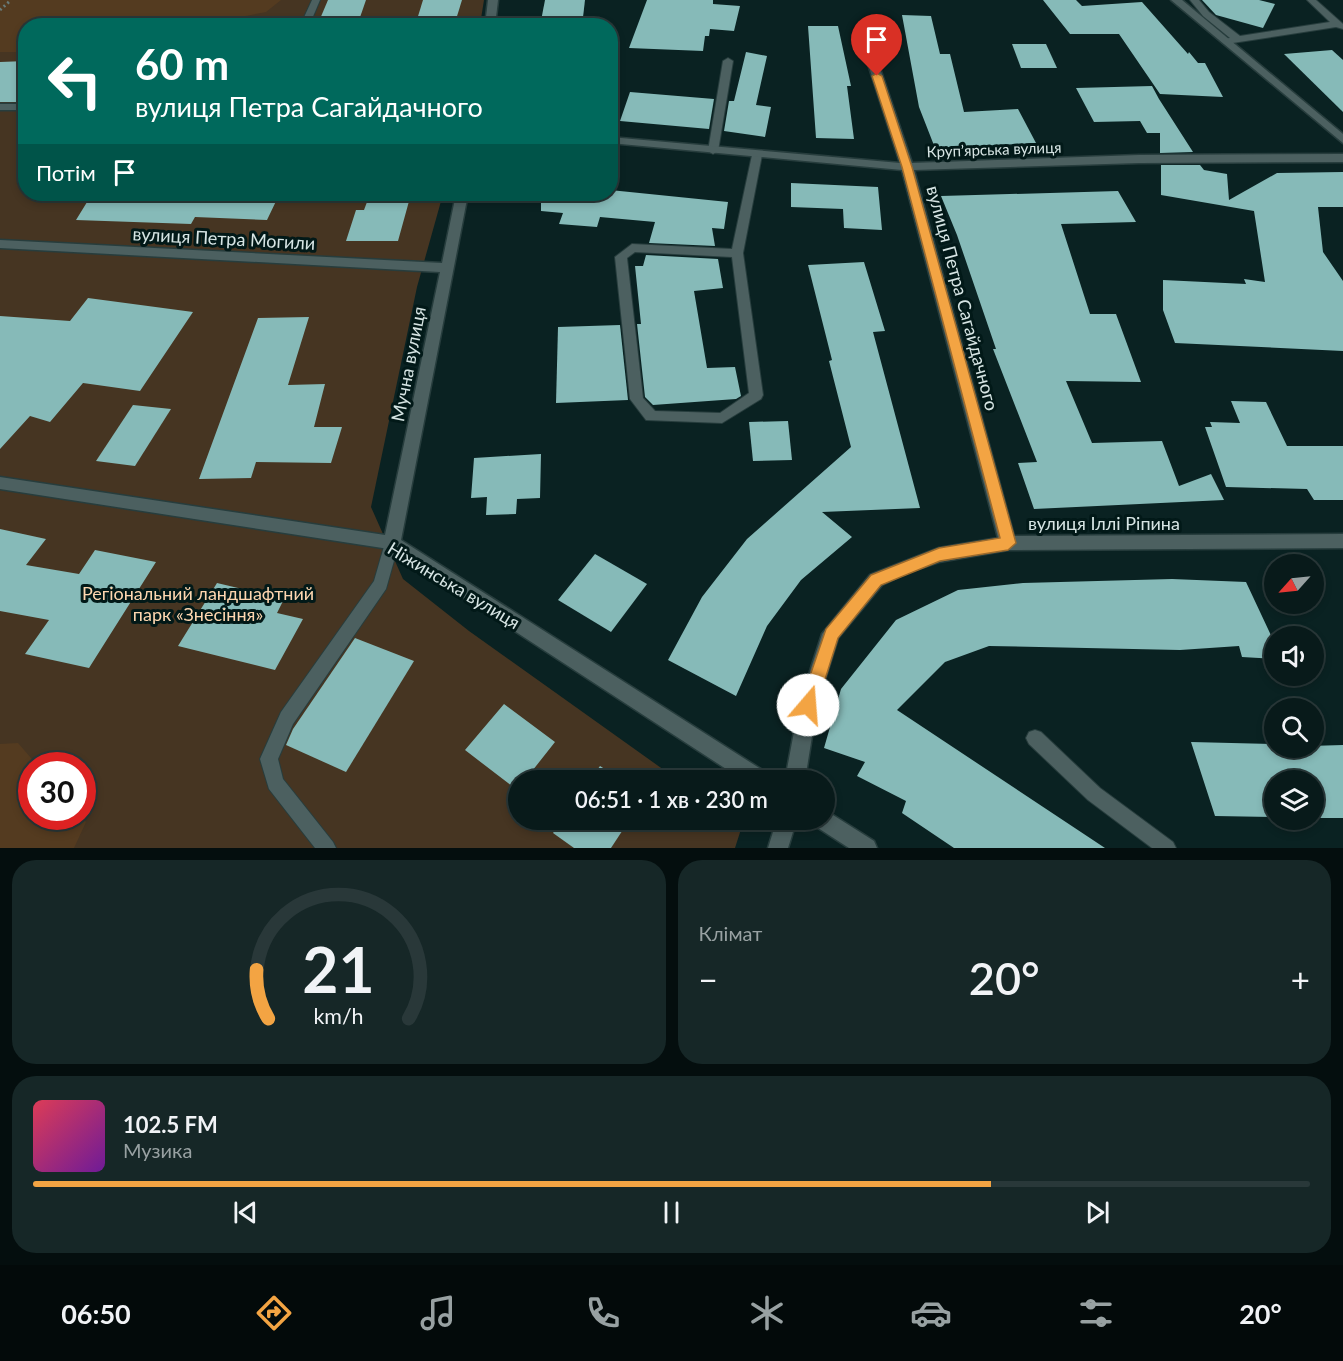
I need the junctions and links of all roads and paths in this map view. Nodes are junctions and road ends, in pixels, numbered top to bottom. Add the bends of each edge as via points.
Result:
1 (11, 0) edge
2 (316, 0) edge
3 (493, 0) edge
4 (1176, 0) edge
5 (1194, 0) edge
6 (1311, 0) edge
7 (0, 10) edge
8 (308, 18) edge
9 (491, 18) edge
10 (1340, 26) edge
11 (862, 30) dead end
12 (1238, 39) junction
13 (1226, 41) junction
14 (728, 61) dead end
15 (0, 107) edge
16 (18, 107) edge
17 (1343, 140) edge
18 (618, 141) edge
19 (713, 151) junction
20 (757, 155) junction
21 (1343, 158) edge
22 (907, 167) junction
23 (461, 201) edge
24 (0, 244) edge
25 (737, 253) junction
26 (447, 268) junction
27 (0, 483) edge
28 (1343, 541) edge
29 (392, 543) junction
30 (1008, 543) junction
31 (1035, 738) dead end
32 (744, 770) edge
33 (797, 770) edge
34 (835, 827) edge
35 (783, 830) edge
36 (327, 848) edge
37 (778, 848) edge
38 (867, 848) edge
39 (1167, 848) edge

1 - 7 path
2 - 8 lane
3 - 9 street
4 - 13 street
5 - 12 lane
6 - 10 lane
10 - 12 lane
11 - 22 street, вулиця Петра Сагайдачного
12 - 13 lane
13 - 17 street
14 - 19 lane
15 - 16 street
18 - 19 street, Крупʼярська вулиця
19 - 20 street, Крупʼярська вулиця
20 - 22 street, Крупʼярська вулиця
20 - 25 lane
21 - 22 street, Крупʼярська вулиця via 1139,159
22 - 30 street, вулиця Петра Сагайдачного
23 - 26 street, Мучна вулиця
24 - 26 street, вулиця Петра Могили
25 - 25 lane via 756,395 722,418 651,416 637,399 621,257 632,248
26 - 29 street, Мучна вулиця
27 - 29 street, Ніжинська вулиця
28 - 30 street, вулиця Іллі Ріпина
29 - 32 street, Ніжинська вулиця
29 - 36 lane via 381,584 287,718 269,759 275,783
30 - 33 street, вулиця Іллі Ріпина via 939,555 876,580 831,634 808,705
31 - 39 lane via 1094,794
34 - 38 street
35 - 37 street

